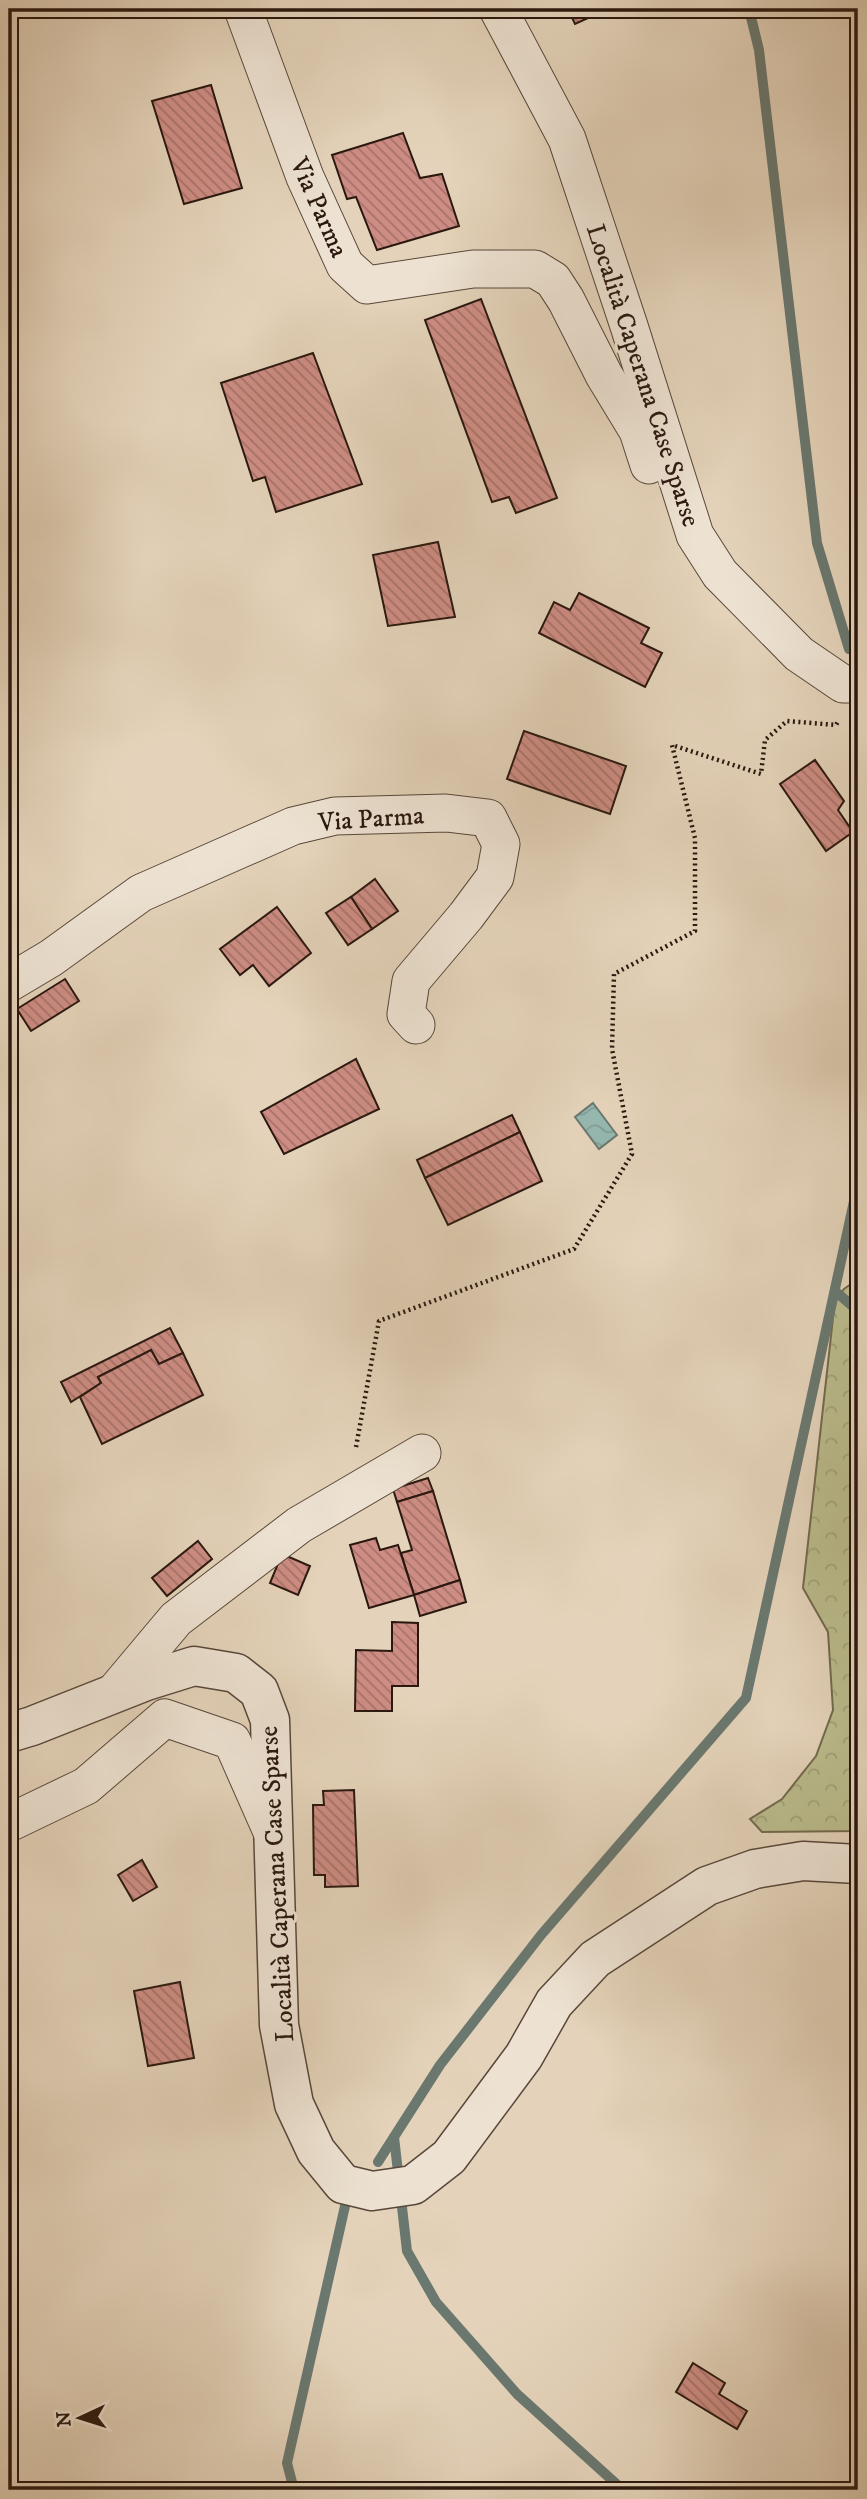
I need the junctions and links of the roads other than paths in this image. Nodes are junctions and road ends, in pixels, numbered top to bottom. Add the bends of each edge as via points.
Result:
1 (243, 9) edge
2 (498, 9) edge
3 (684, 504) junction
4 (851, 699) edge
5 (9, 983) edge
6 (416, 1026) dead end
7 (422, 1453) dead end
8 (113, 1694) junction
9 (9, 1733) edge
10 (9, 1823) edge
11 (275, 1838) junction
12 (858, 1864) edge

1 - 3 street, Via Parma via 305,177 345,265 367,285 473,269 535,268 553,280 638,431 656,486 666,497
2 - 3 street, Località Caperana Case Sparse via 567,139
3 - 4 street, Località Caperana Case Sparse via 695,535 720,574 799,654 843,684
5 - 6 street, Via Parma via 141,893 293,826 335,816 446,813 488,818 501,844 495,877 411,981 406,1014
7 - 8 street via 299,1525 176,1619
8 - 9 street, Località Caperana Case Sparse
8 - 11 street, Località Caperana Case Sparse via 194,1666 236,1673 259,1691 270,1720
10 - 11 street via 86,1786 165,1718 232,1741
11 - 12 street, Località Caperana Case Sparse via 279,2025 295,2104 316,2151 343,2184 372,2191 413,2185 449,2157 524,2056 554,2003 595,1959 646,1924 708,1885 755,1869 803,1861

